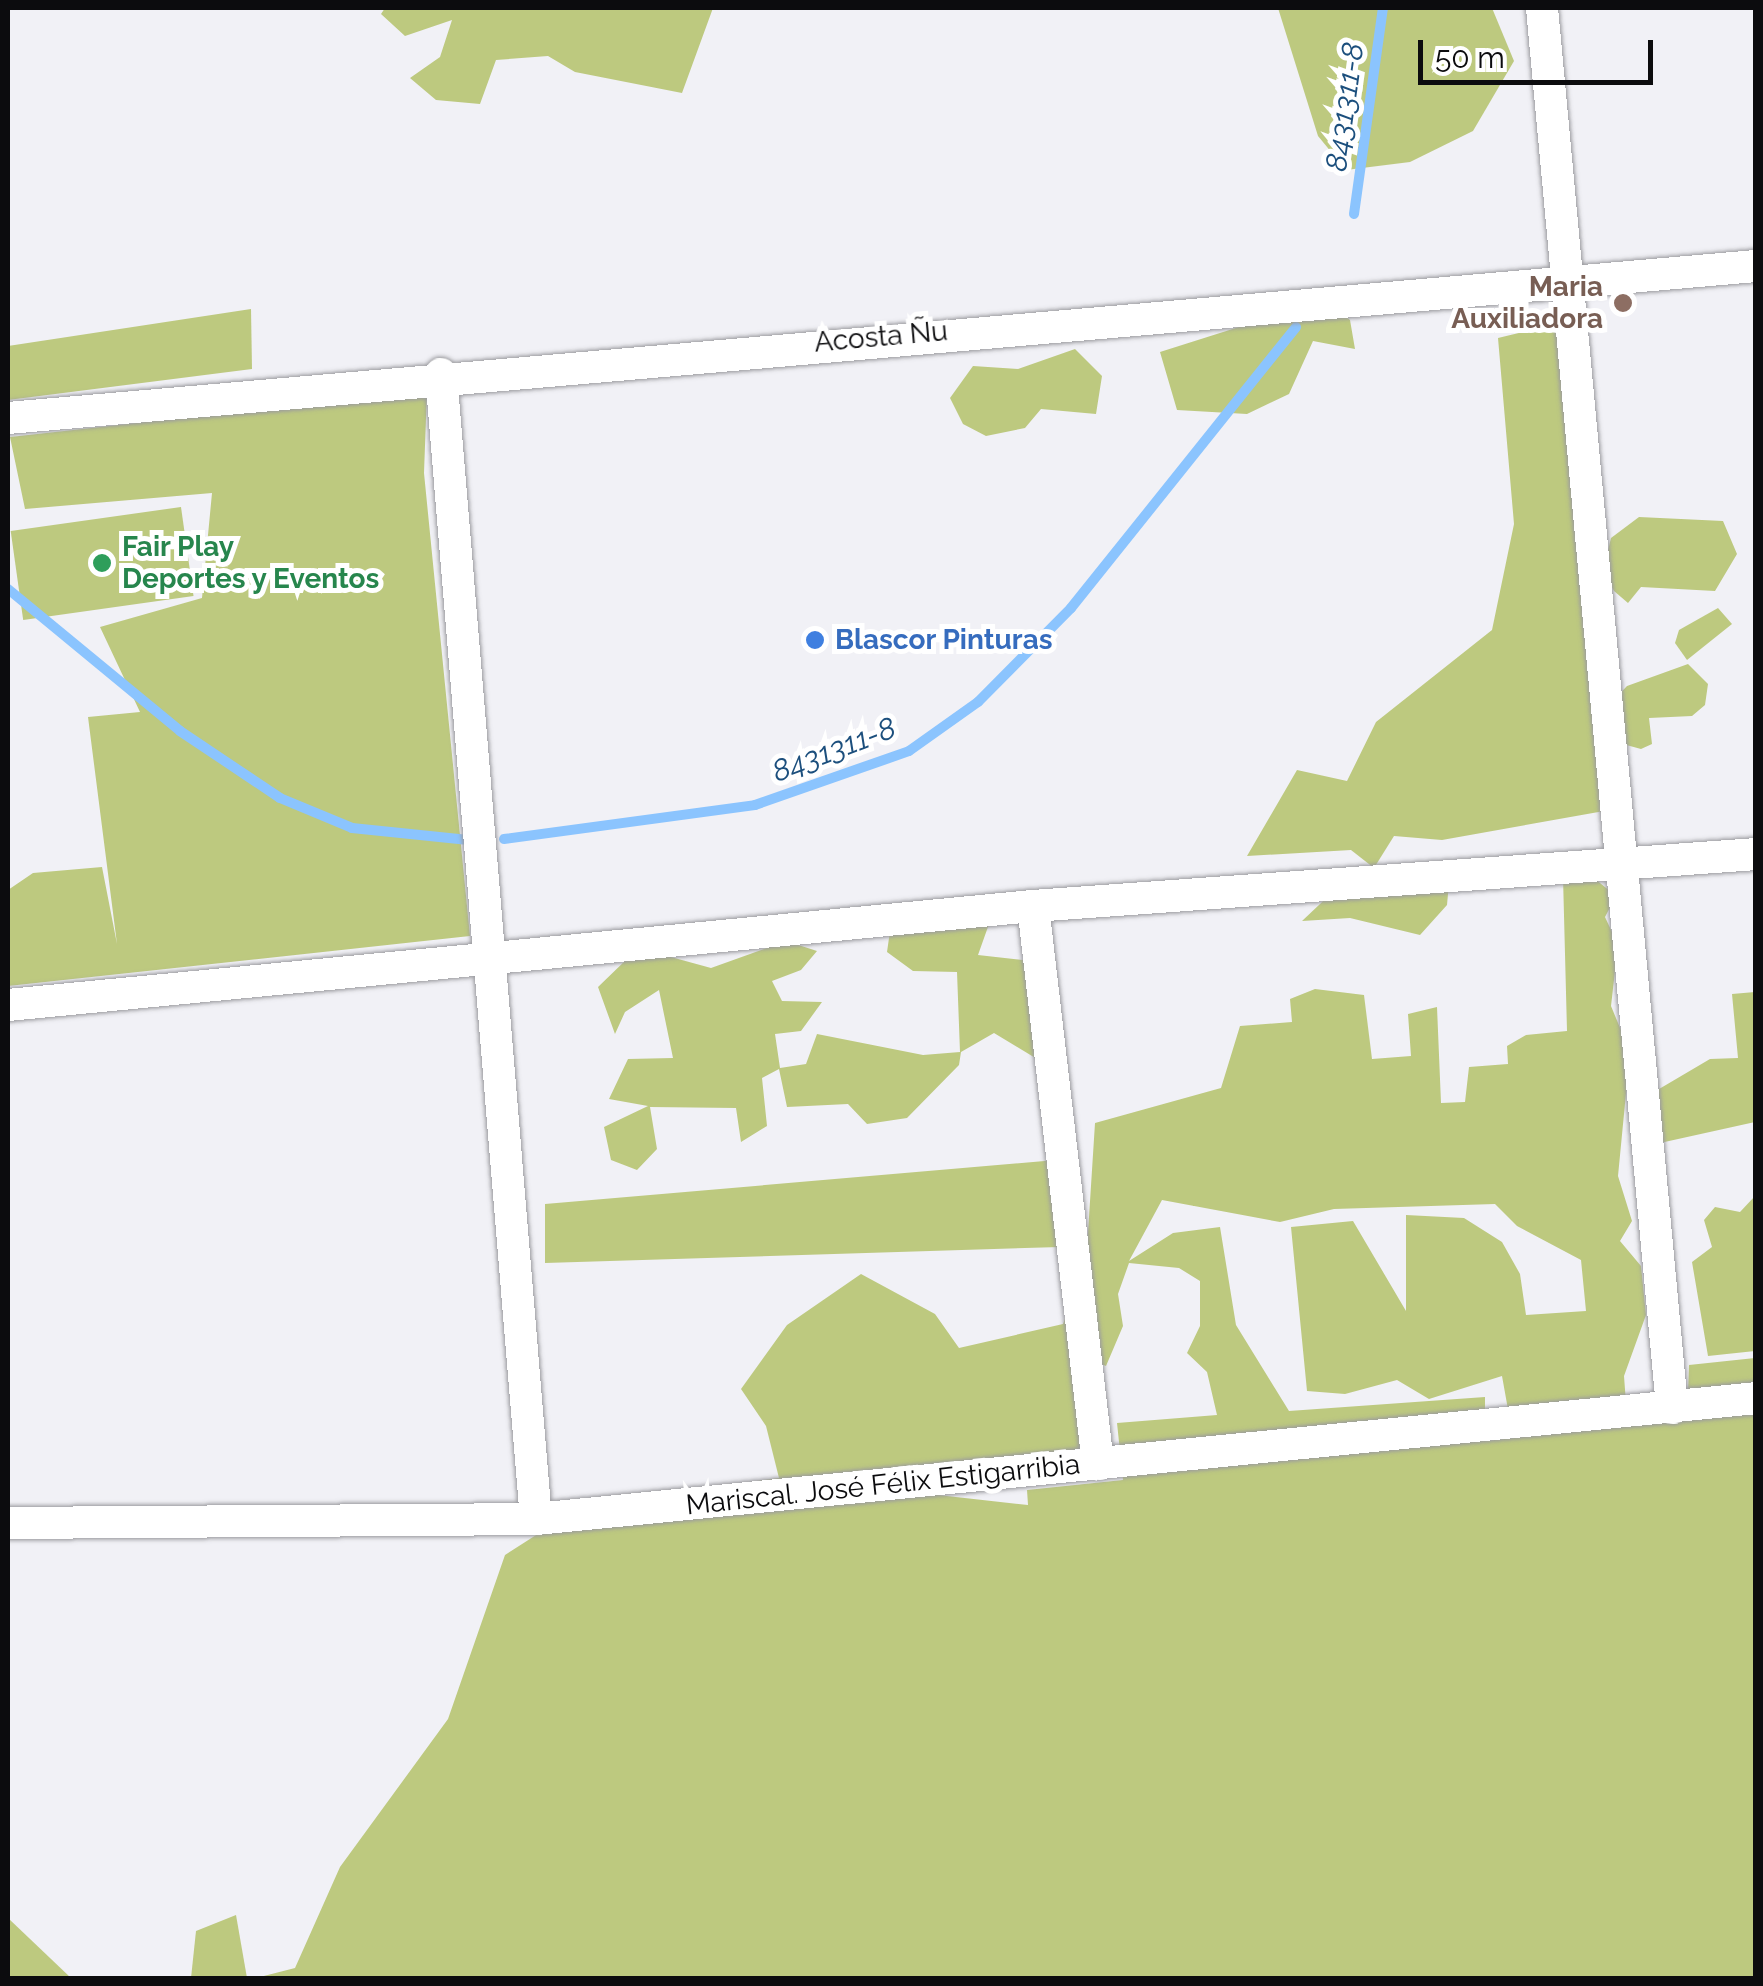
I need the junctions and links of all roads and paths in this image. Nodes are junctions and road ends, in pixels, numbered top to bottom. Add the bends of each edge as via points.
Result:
1 (1542, 8) edge
2 (1756, 266) edge
3 (1563, 280) junction
4 (442, 374) junction
5 (8, 418) edge
6 (1756, 854) edge
7 (1627, 867) junction
8 (1033, 906) junction
9 (483, 955) junction
10 (8, 1005) edge
11 (1756, 1398) edge
12 (1672, 1408) junction
13 (1098, 1464) junction
14 (536, 1519) junction
15 (8, 1523) edge

1 - 3 street
2 - 3 street, Acosta Ñu
3 - 4 street, Acosta Ñu
3 - 7 street
4 - 5 street, Acosta Ñu
4 - 9 street
6 - 7 street
7 - 8 street
7 - 12 street
8 - 9 street
8 - 13 street
9 - 10 street
9 - 14 street
11 - 12 street, Mariscal. José Félix Estigarribia
12 - 13 street, Mariscal. José Félix Estigarribia
13 - 14 street, Mariscal. José Félix Estigarribia
14 - 15 street, Mariscal. José Félix Estigarribia

